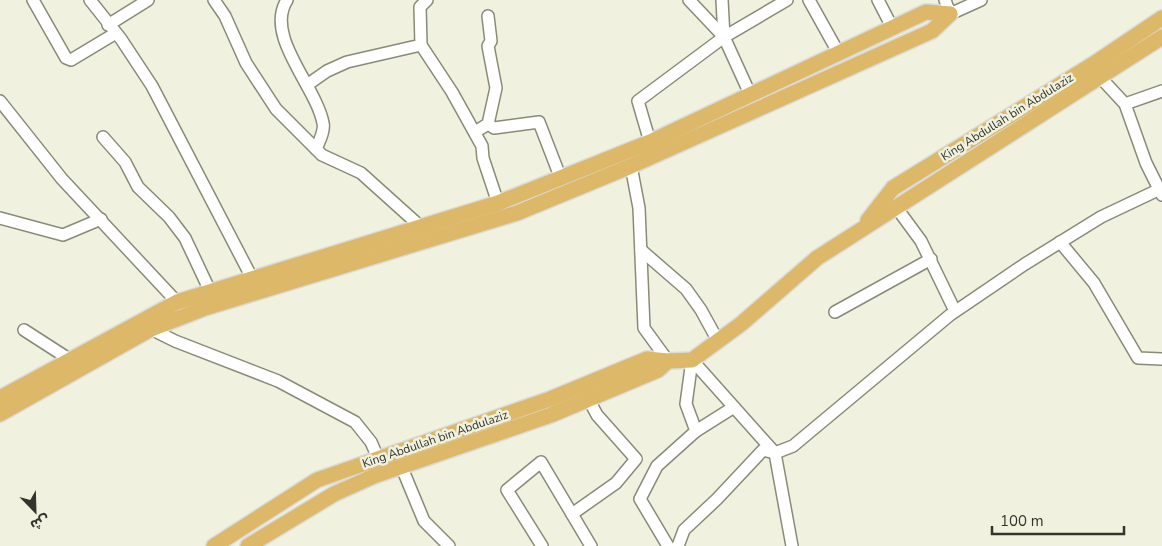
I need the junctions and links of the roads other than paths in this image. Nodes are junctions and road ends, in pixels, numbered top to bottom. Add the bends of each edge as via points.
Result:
1 (33, 0) edge
2 (90, 0) edge
3 (148, 0) edge
4 (214, 0) edge
5 (288, 0) edge
6 (427, 0) edge
7 (689, 0) edge
8 (722, 0) edge
9 (787, 0) edge
10 (809, 0) edge
11 (878, 0) edge
12 (981, 0) edge
13 (948, 7) edge
14 (488, 16) dead end
15 (1162, 18) edge
16 (892, 27) junction
17 (112, 29) junction
18 (724, 37) junction
19 (1162, 37) edge
20 (421, 45) junction
21 (838, 52) junction
22 (1100, 77) junction
23 (307, 85) junction
24 (1162, 91) edge
25 (750, 94) junction
26 (0, 101) edge
27 (1125, 104) junction
28 (488, 124) junction
29 (475, 132) junction
30 (104, 137) dead end
31 (650, 142) junction
32 (316, 149) junction
33 (627, 160) junction
34 (561, 179) junction
35 (1160, 192) edge
36 (498, 203) junction
37 (896, 207) junction
38 (0, 218) edge
39 (100, 219) junction
40 (421, 227) junction
41 (863, 227) junction
42 (1060, 242) junction
43 (641, 250) junction
44 (931, 259) junction
45 (252, 278) junction
46 (210, 291) junction
47 (177, 302) junction
48 (955, 311) junction
49 (835, 312) dead end
50 (147, 324) junction
51 (24, 330) dead end
52 (718, 341) junction
53 (70, 359) junction
54 (1162, 359) edge
55 (692, 360) junction
56 (668, 361) junction
57 (0, 398) edge
58 (588, 400) junction
59 (734, 407) junction
60 (0, 414) edge
61 (696, 431) junction
62 (775, 452) junction
63 (378, 458) junction
64 (636, 460) junction
65 (657, 466) junction
66 (402, 468) junction
67 (572, 514) junction
68 (214, 546) edge
69 (248, 546) edge
70 (449, 546) edge
71 (542, 546) edge
72 (591, 546) edge
73 (668, 546) edge
74 (678, 546) edge
75 (792, 546) edge

1 - 17 street via 70,60
2 - 17 street
3 - 17 street
4 - 32 street via 260,87 276,109
5 - 23 street via 283,7 282,34
6 - 20 street via 420,7
7 - 18 street
8 - 18 street
9 - 18 street
10 - 21 street
11 - 16 street
12 - 13 street
13 - 16 main road via 926,12
13 - 33 main road via 932,31
14 - 28 street via 491,41 488,46 496,88
15 - 41 main road, King Abdullah bin Abdulaziz via 893,188
16 - 21 main road
17 - 45 street via 137,61 156,94
18 - 25 street
18 - 31 street via 638,101
19 - 22 main road, King Abdullah bin Abdulaziz
20 - 23 street via 347,62 326,71
20 - 29 street
21 - 25 main road
22 - 27 street
22 - 37 main road, King Abdullah bin Abdulaziz
23 - 32 street via 324,124
24 - 27 street
25 - 31 main road
26 - 39 street via 62,179
27 - 35 street
28 - 29 street
28 - 34 street via 494,128 539,122
29 - 36 street
30 - 46 street via 125,162 138,187 185,238
31 - 33 main road
32 - 40 street via 361,173
33 - 34 main road
33 - 43 street via 640,208
33 - 50 main road via 517,214
34 - 36 main road
35 - 42 street via 1101,217
36 - 40 main road
37 - 41 main road, King Abdullah bin Abdulaziz
37 - 44 street
38 - 39 street via 63,235
39 - 47 street
40 - 45 main road
41 - 52 main road, King Abdullah bin Abdulaziz via 817,258 784,289
42 - 48 street
42 - 54 street via 1094,283 1138,358
43 - 52 street via 686,289
43 - 56 street via 644,328
44 - 48 street
44 - 49 street
45 - 46 main road
46 - 47 main road
47 - 50 main road
48 - 62 street via 793,446
50 - 53 main road
50 - 60 main road
50 - 63 street via 175,341 278,381 355,422 371,442
51 - 53 street
52 - 55 main road, King Abdullah bin Abdulaziz
53 - 57 main road
55 - 56 main road, King Abdullah bin Abdulaziz
55 - 59 street
55 - 61 street via 686,404
56 - 58 main road, King Abdullah bin Abdulaziz via 658,370
56 - 63 main road, King Abdullah bin Abdulaziz via 647,359 550,399
58 - 64 street
58 - 66 main road, King Abdullah bin Abdulaziz
59 - 61 street
59 - 62 street
61 - 65 street
62 - 74 street via 763,450 684,530
62 - 75 street
63 - 68 main road, King Abdullah bin Abdulaziz via 317,480
64 - 65 street
64 - 67 street via 616,483
65 - 73 street via 640,499
66 - 69 main road, King Abdullah bin Abdulaziz via 374,476 334,494
66 - 70 street via 424,521
67 - 71 street via 541,462 507,490
67 - 72 street

